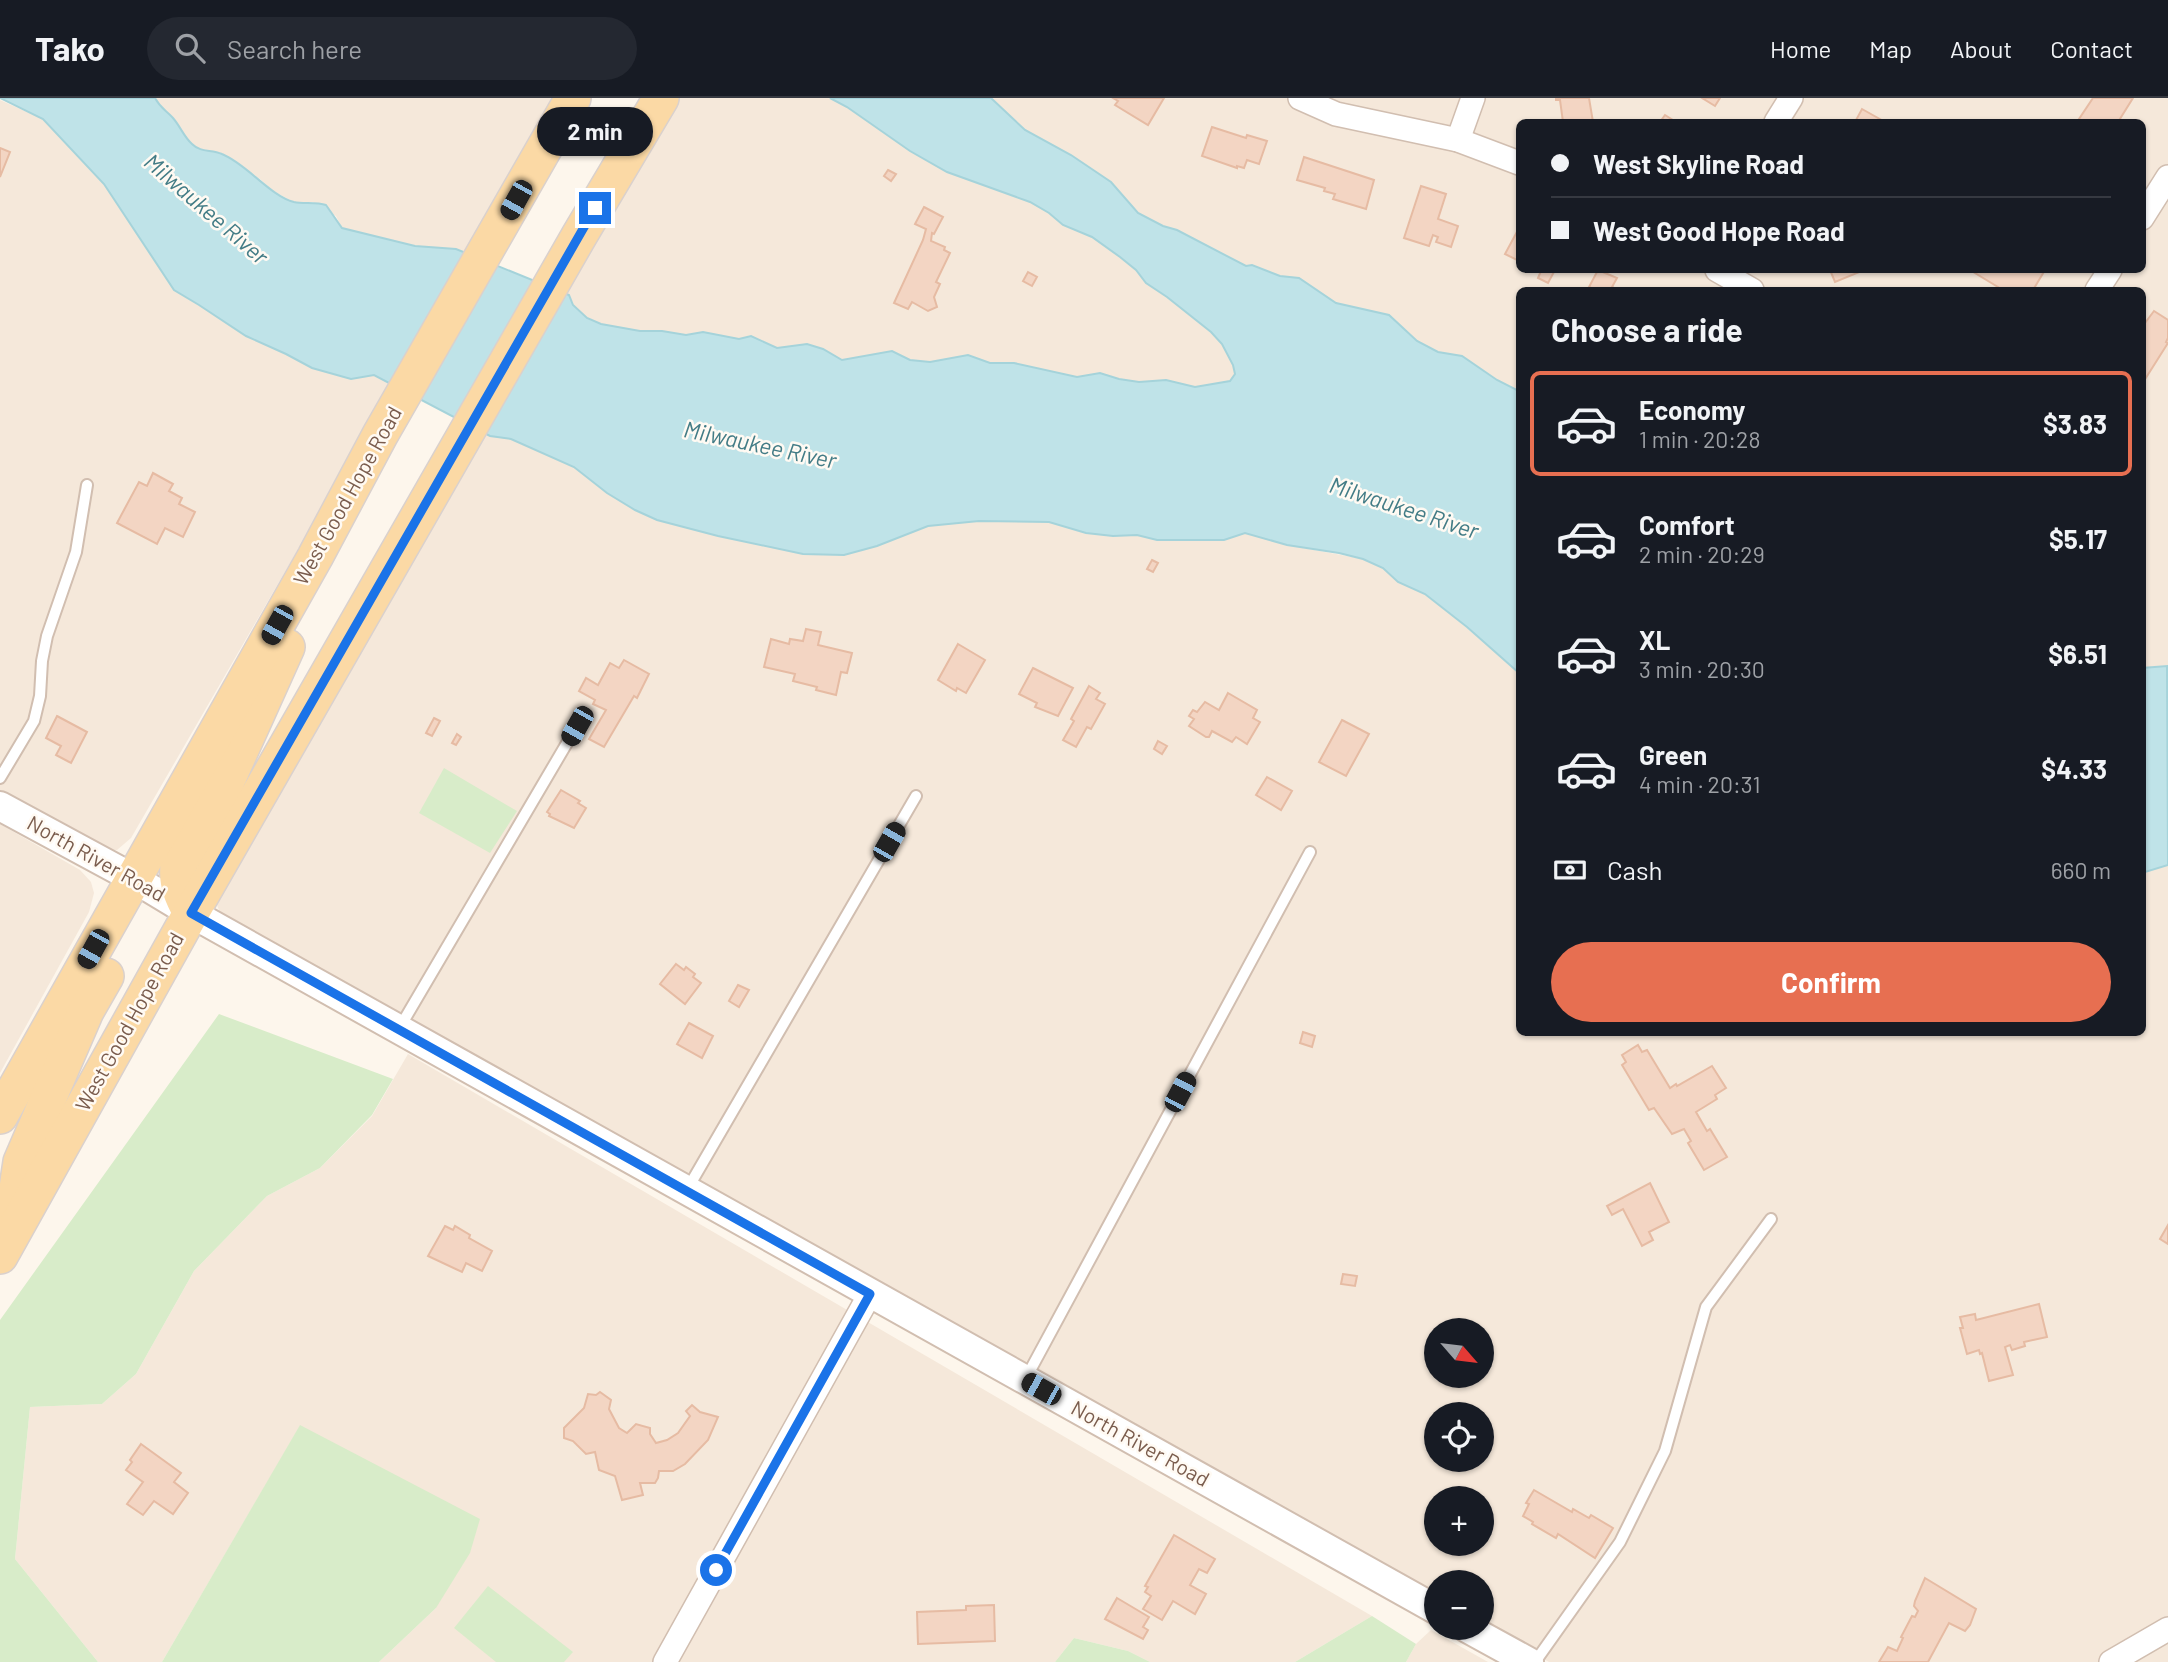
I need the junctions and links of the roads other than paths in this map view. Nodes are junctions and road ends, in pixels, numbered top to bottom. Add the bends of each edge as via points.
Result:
1 (573, 98) edge
2 (661, 98) edge
3 (1300, 98) edge
4 (1473, 98) edge
5 (1790, 98) edge
6 (1778, 119) edge
7 (1458, 140) junction
8 (1516, 162) edge
9 (2168, 177) edge
10 (2146, 212) edge
11 (1722, 273) edge
12 (1747, 287) edge
13 (87, 485) dead end
14 (315, 557) junction
15 (577, 726) dead end
16 (0, 778) edge
17 (916, 796) dead end
18 (0, 806) edge
19 (1310, 852) dead end
20 (133, 878) junction
21 (191, 913) junction
22 (398, 1030) junction
23 (0, 1116) edge
24 (687, 1191) junction
25 (1770, 1219) dead end
26 (4, 1247) edge
27 (870, 1294) junction
28 (1025, 1380) junction
29 (1424, 1603) edge
30 (2168, 1629) edge
31 (1489, 1640) edge
32 (665, 1662) edge
33 (1529, 1662) edge
34 (1535, 1662) edge
35 (2111, 1662) edge

1 - 14 main road, West Good Hope Road
2 - 21 main road, West Good Hope Road
3 - 7 street via 1336,114
4 - 7 street
5 - 6 street
7 - 8 street
9 - 10 street
11 - 12 street
13 - 16 lane via 76,552 47,636 34,721
14 - 20 main road, West Good Hope Road
14 - 21 main road via 292,637 225,785 178,866 177,880
15 - 22 lane
17 - 24 lane
18 - 20 street, North River Road
19 - 28 lane
20 - 21 street, North River Road
20 - 23 main road, West Good Hope Road
20 - 26 main road via 136,917 86,1011 21,1163
21 - 22 street, North River Road
21 - 26 main road, West Good Hope Road
22 - 24 street, North River Road
24 - 27 street, North River Road
25 - 34 lane via 1706,1307 1665,1451 1620,1542
27 - 28 street, North River Road
27 - 32 street
28 - 29 street, North River Road
30 - 35 street
31 - 33 street

